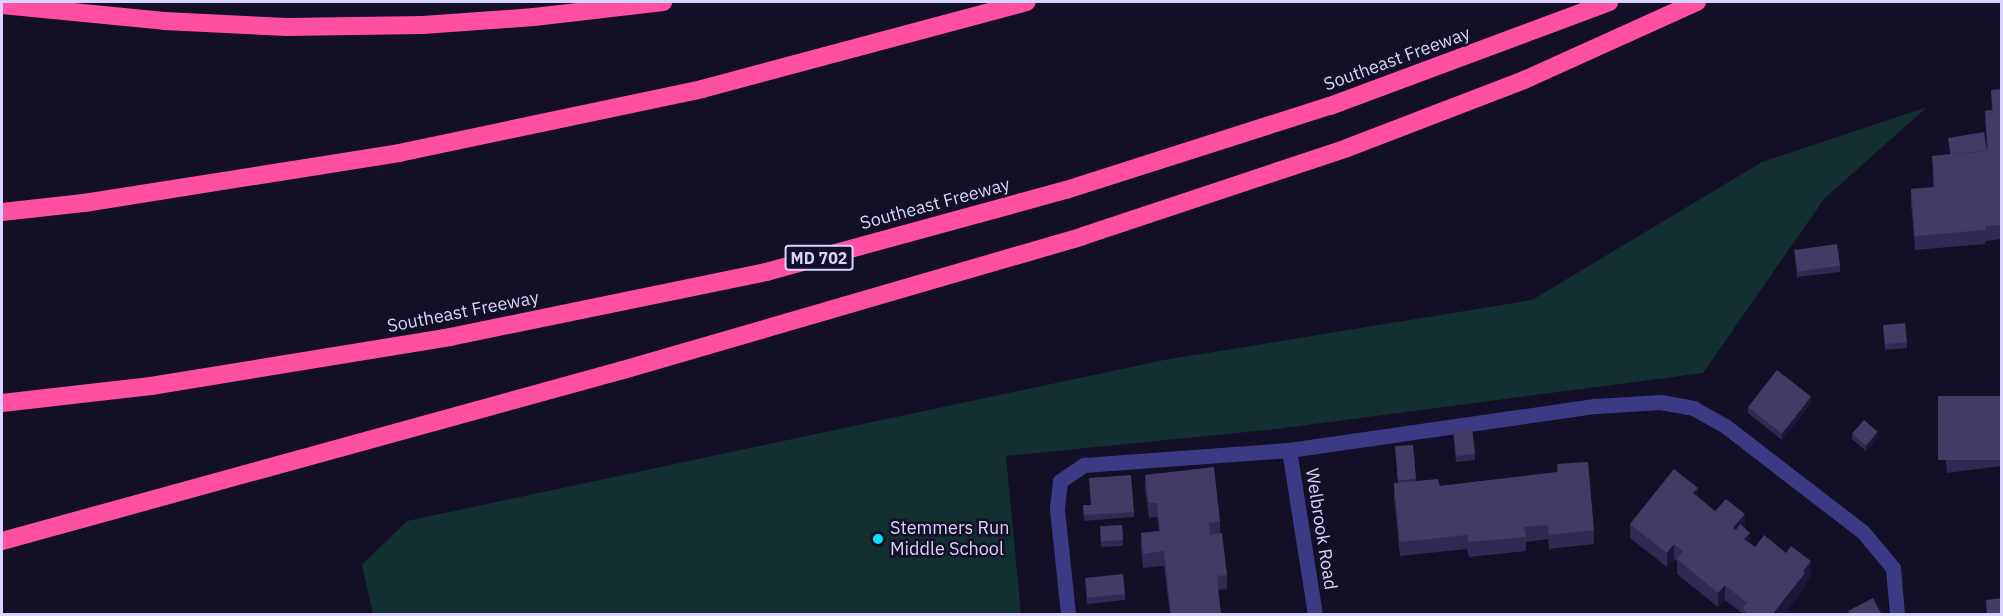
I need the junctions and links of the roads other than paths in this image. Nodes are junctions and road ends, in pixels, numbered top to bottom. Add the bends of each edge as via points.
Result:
1 (663, 2) edge
2 (1027, 2) edge
3 (1609, 2) edge
4 (1698, 2) edge
5 (2, 5) edge
6 (2, 212) edge
7 (2, 403) edge
8 (1289, 450) junction
9 (2, 542) edge
10 (1068, 615) edge
11 (1315, 615) edge
12 (1897, 615) edge

1 - 5 highway via 534,17 287,27 164,21
2 - 6 highway via 702,89 399,153 84,203
3 - 7 highway, Southeast Freeway / MD 702 via 1330,106 1066,190 766,272 450,337 151,386
4 - 9 highway via 1524,80 1358,144 1083,236 623,370
8 - 10 street via 1084,465 1060,481 1057,509
8 - 11 street, Welbrook Road
8 - 12 street via 1596,406 1660,402 1693,408 1724,425 1871,540 1893,568

